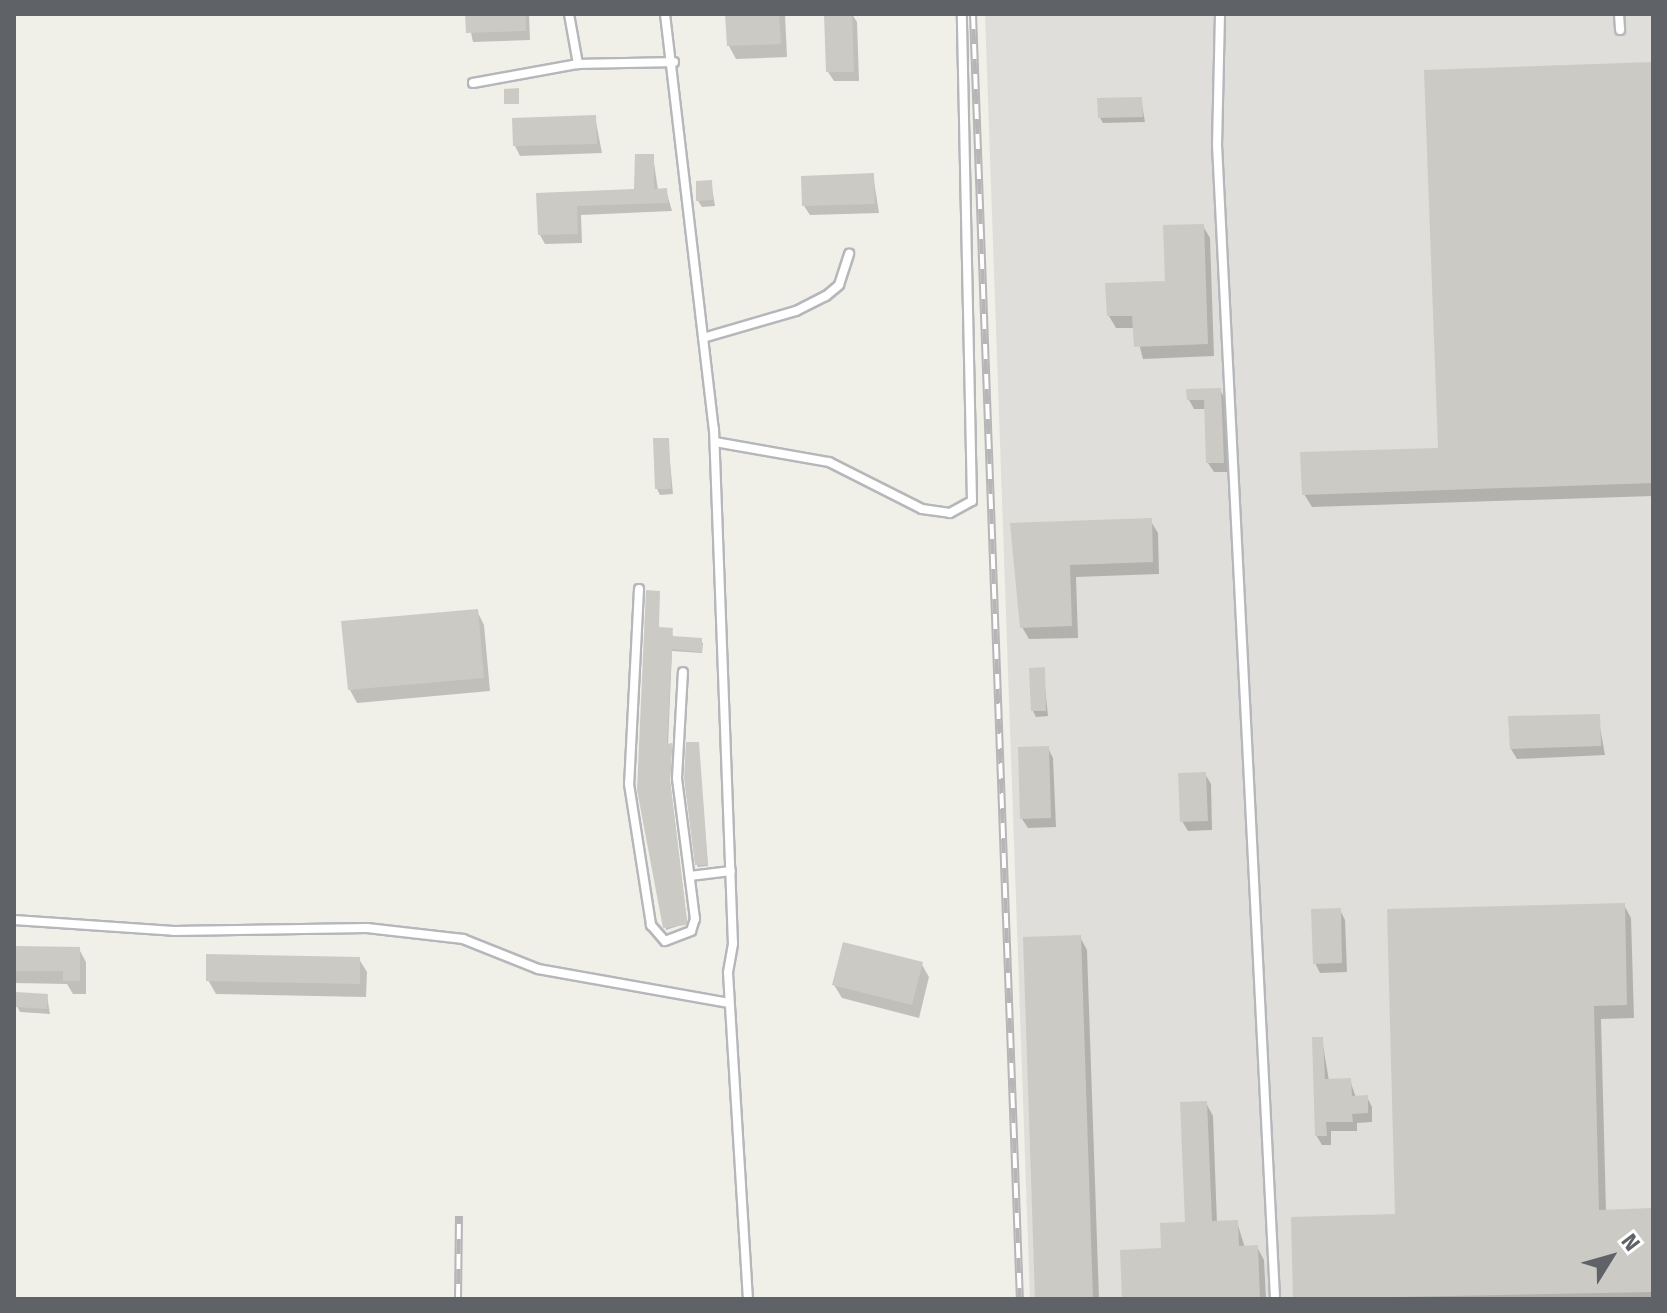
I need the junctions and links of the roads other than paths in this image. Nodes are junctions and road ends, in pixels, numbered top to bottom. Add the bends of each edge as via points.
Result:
1 (569, 14) edge
2 (665, 14) edge
3 (962, 14) edge
4 (1220, 14) edge
5 (1619, 14) edge
6 (1620, 30) dead end
7 (674, 62) junction
8 (578, 64) junction
9 (473, 83) dead end
10 (849, 254) dead end
11 (703, 338) junction
12 (715, 442) junction
13 (639, 589) dead end
14 (683, 672) dead end
15 (731, 871) junction
16 (690, 876) junction
17 (14, 920) edge
18 (729, 1003) junction
19 (748, 1299) edge
20 (1275, 1299) edge

1 - 8 lane
2 - 7 lane
3 - 12 lane via 972,501 950,513 922,509 829,462
4 - 20 lane via 1217,145
5 - 6 lane
7 - 8 lane
7 - 11 lane
8 - 9 lane
10 - 11 lane via 839,285 826,296 796,311
11 - 12 lane
12 - 15 lane
13 - 16 lane via 629,784 651,925 665,941 691,931 695,919
14 - 16 lane via 677,778
15 - 16 lane
15 - 18 lane
17 - 18 lane via 174,931 367,928 463,939 538,969
18 - 19 lane

